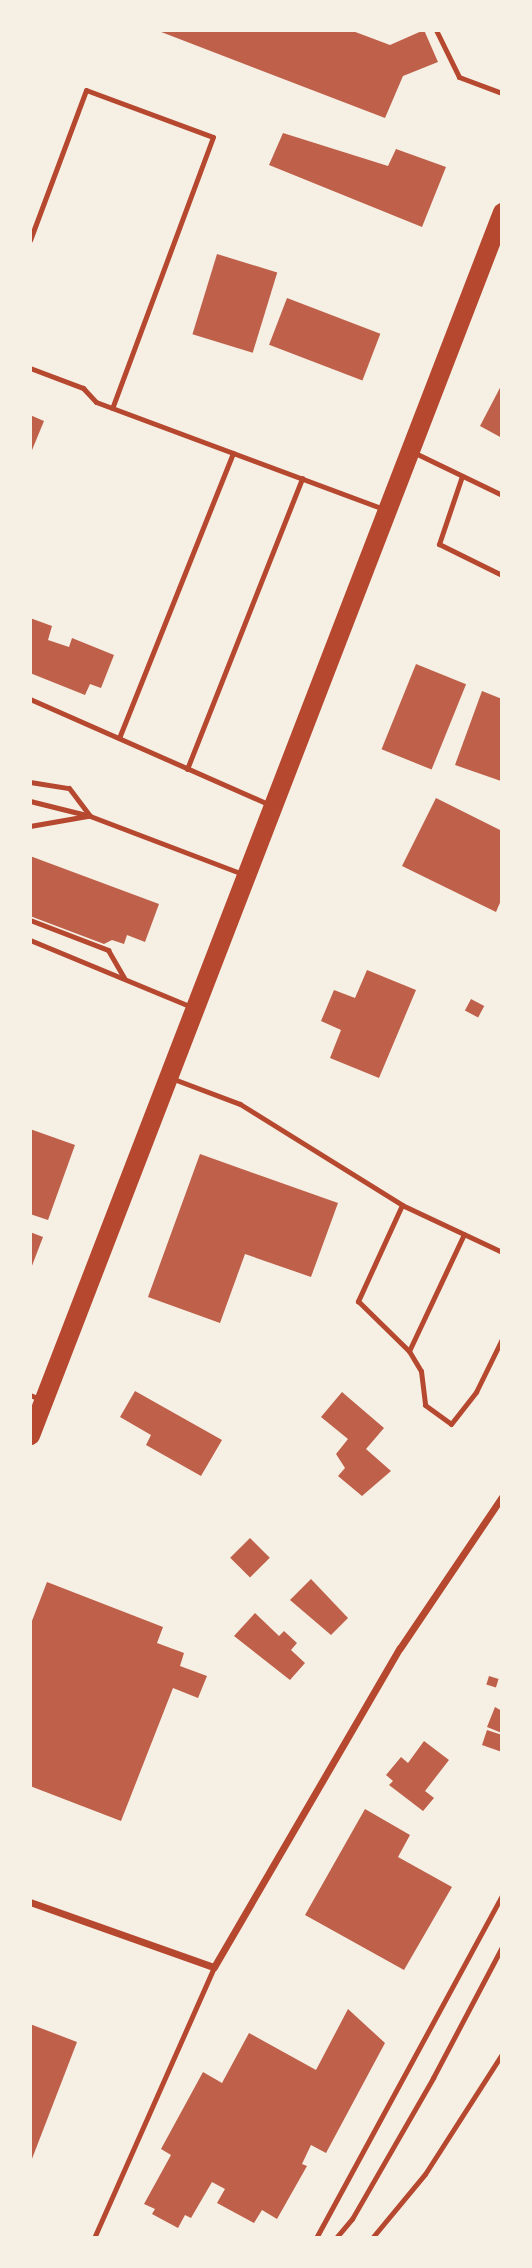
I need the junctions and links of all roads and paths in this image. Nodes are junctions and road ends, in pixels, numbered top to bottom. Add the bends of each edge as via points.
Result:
1 (436, 30) edge
2 (502, 93) edge
3 (502, 212) edge
4 (30, 240) edge
5 (30, 368) edge
6 (112, 408) junction
7 (410, 451) junction
8 (233, 453) junction
9 (462, 476) junction
10 (302, 478) junction
11 (502, 495) edge
12 (387, 510) junction
13 (502, 575) edge
14 (30, 699) edge
15 (119, 738) junction
16 (187, 769) junction
17 (30, 782) edge
18 (30, 801) edge
19 (274, 807) junction
20 (90, 816) junction
21 (30, 826) edge
22 (246, 876) junction
23 (30, 920) edge
24 (30, 940) edge
25 (125, 979) junction
26 (195, 1009) junction
27 (169, 1077) junction
28 (402, 1205) junction
29 (464, 1234) junction
30 (502, 1252) edge
31 (502, 1339) edge
32 (409, 1351) junction
33 (36, 1398) edge
34 (30, 1435) edge
35 (502, 1497) edge
36 (502, 1896) edge
37 (30, 1902) edge
38 (502, 1947) edge
39 (214, 1967) junction
40 (502, 2053) edge
41 (94, 2238) edge
42 (316, 2238) edge
43 (336, 2238) edge
44 (372, 2238) edge

1 - 2 lane via 459,77
3 - 7 highway
4 - 6 lane via 86,90 213,137
5 - 6 lane via 83,388 96,402
6 - 8 lane
7 - 9 lane
7 - 12 highway
8 - 10 lane
8 - 15 lane
9 - 11 lane
9 - 13 lane via 439,544
10 - 12 lane
10 - 16 lane
12 - 19 highway
14 - 15 lane
15 - 16 lane
16 - 19 lane
17 - 20 lane via 69,788
18 - 20 lane
19 - 22 highway
20 - 21 lane via 44,820
20 - 22 lane
22 - 26 highway
23 - 25 lane via 108,950
24 - 25 lane
25 - 26 lane
26 - 27 highway
27 - 28 lane via 270,1120
27 - 33 highway
28 - 29 lane
28 - 32 lane via 358,1301
29 - 30 lane
29 - 32 lane
31 - 32 lane via 476,1392 451,1424 425,1405 421,1371
33 - 34 highway
35 - 39 street via 401,1648
36 - 42 lane
37 - 39 street
38 - 43 path via 352,2220
39 - 41 lane
40 - 44 lane via 425,2174

